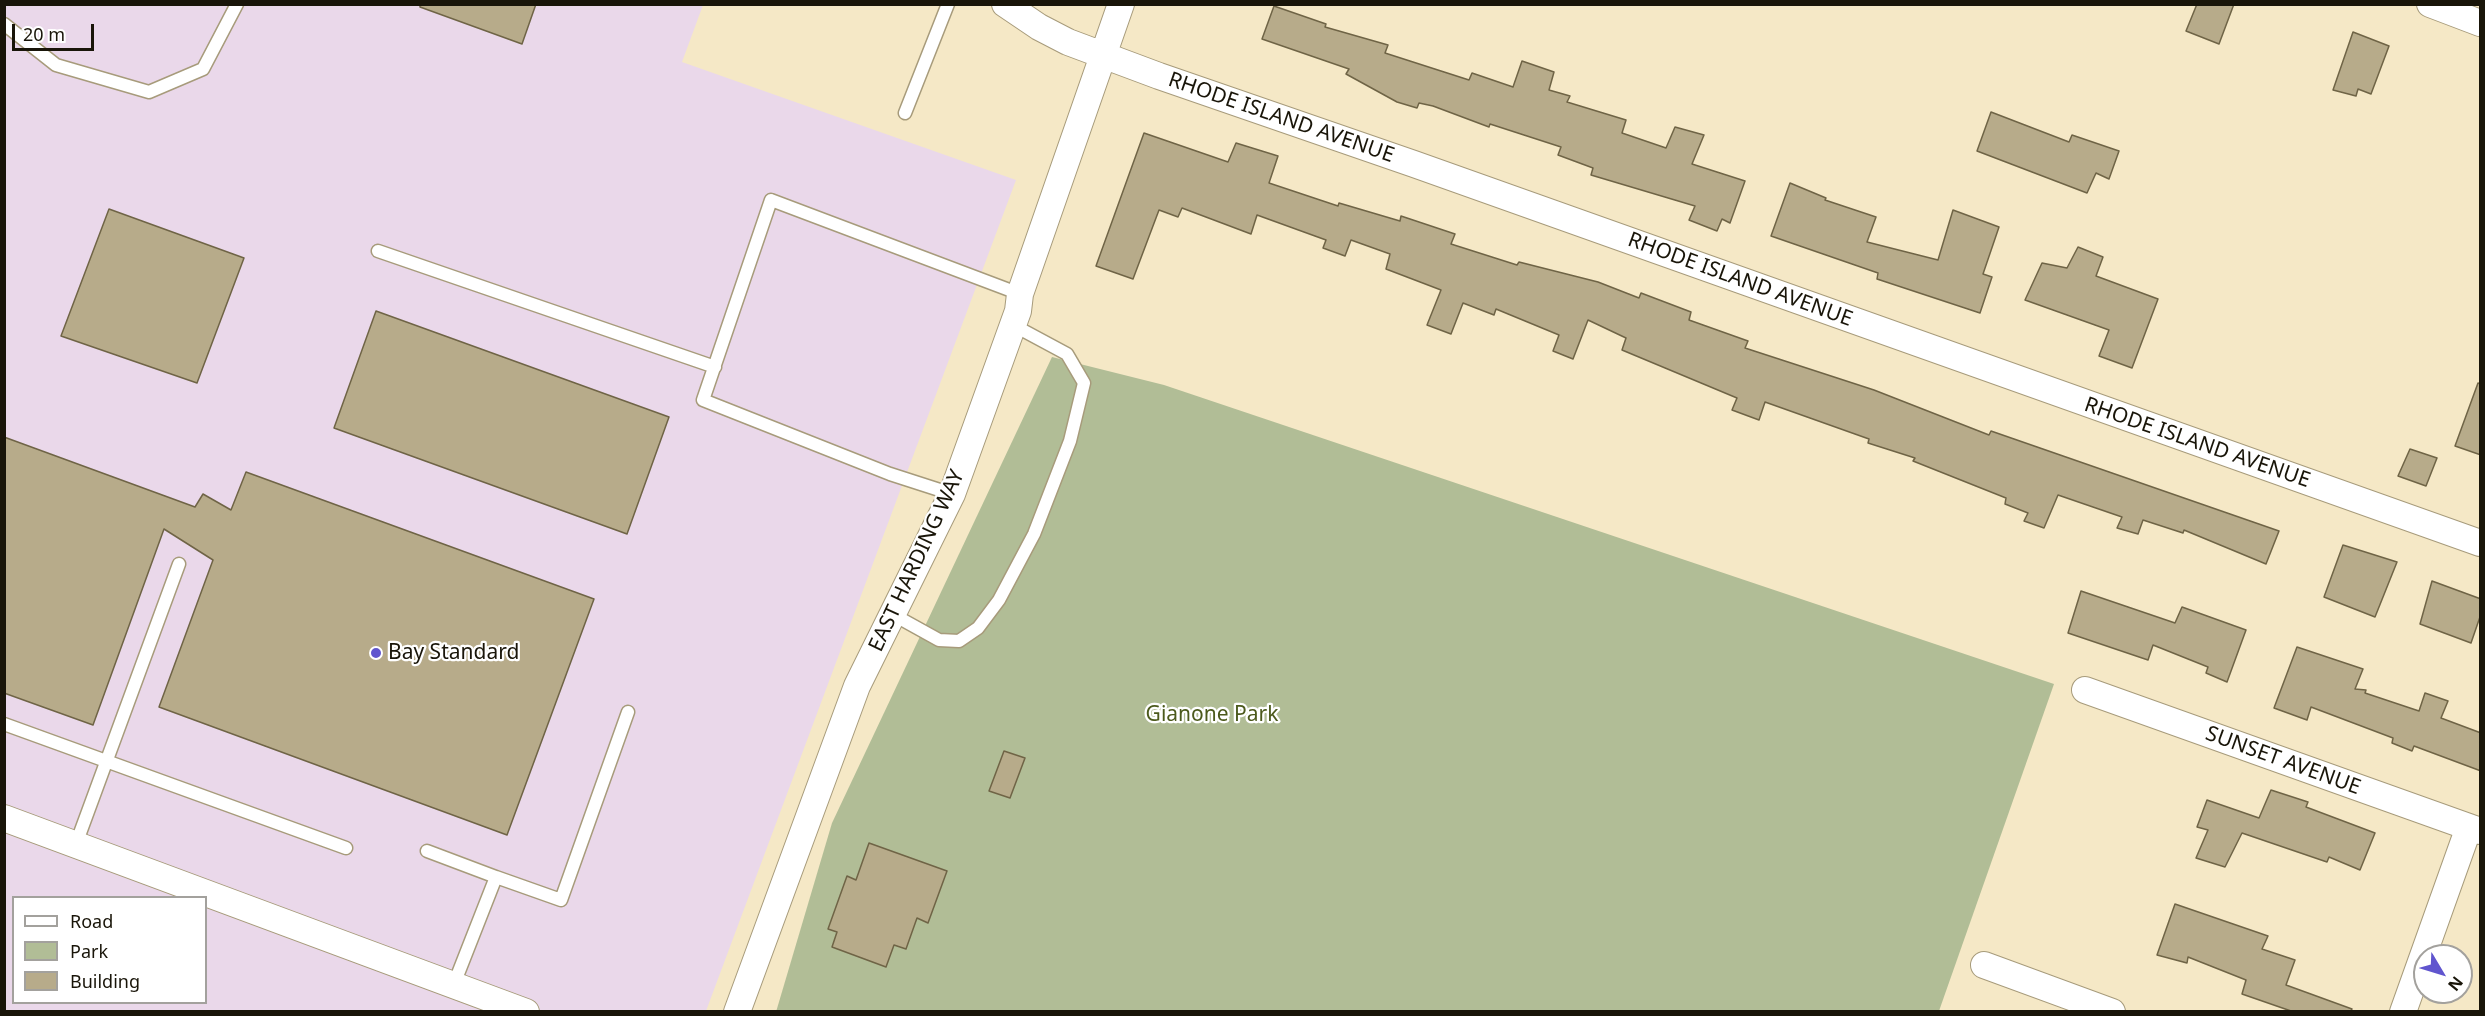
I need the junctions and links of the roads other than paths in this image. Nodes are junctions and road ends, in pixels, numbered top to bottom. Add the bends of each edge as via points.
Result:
1 (237, 4) edge
2 (948, 4) edge
3 (1005, 4) edge
4 (1121, 4) edge
5 (2430, 4) edge
6 (2481, 22) edge
7 (4, 24) edge
8 (1103, 55) junction
9 (904, 113) dead end
10 (378, 250) dead end
11 (1020, 294) junction
12 (1012, 325) junction
13 (715, 367) junction
14 (952, 494) junction
15 (2481, 543) edge
16 (179, 564) dead end
17 (892, 614) junction
18 (2085, 690) dead end
19 (628, 712) dead end
20 (4, 724) edge
21 (106, 763) junction
22 (4, 818) edge
23 (2475, 829) edge
24 (76, 844) junction
25 (345, 848) dead end
26 (427, 851) dead end
27 (496, 877) junction
28 (1984, 965) dead end
29 (454, 984) junction
30 (526, 1011) edge
31 (736, 1011) edge
32 (2112, 1011) edge
33 (2403, 1011) edge

1 - 7 lane via 203,69 149,92 56,65
2 - 9 lane
3 - 8 street, RHODE ISLAND AVENUE via 1039,27
4 - 8 street, EAST HARDING WAY
5 - 6 street
8 - 11 street, EAST HARDING WAY
8 - 15 street, RHODE ISLAND AVENUE
10 - 13 lane
11 - 12 street, EAST HARDING WAY
11 - 13 lane via 771,200
12 - 14 street, EAST HARDING WAY
12 - 17 lane via 1067,354 1084,383 1070,441 1034,534 999,600 978,627 958,641 939,640
13 - 14 lane via 703,400 890,474
14 - 17 street, EAST HARDING WAY
16 - 21 lane
17 - 31 street, EAST HARDING WAY via 857,686
18 - 23 street, SUNSET AVENUE
19 - 27 lane via 561,900
20 - 21 lane
21 - 24 lane
21 - 25 lane
22 - 24 street
23 - 33 street
24 - 29 street
26 - 27 lane
27 - 29 lane
28 - 32 street
29 - 30 street

